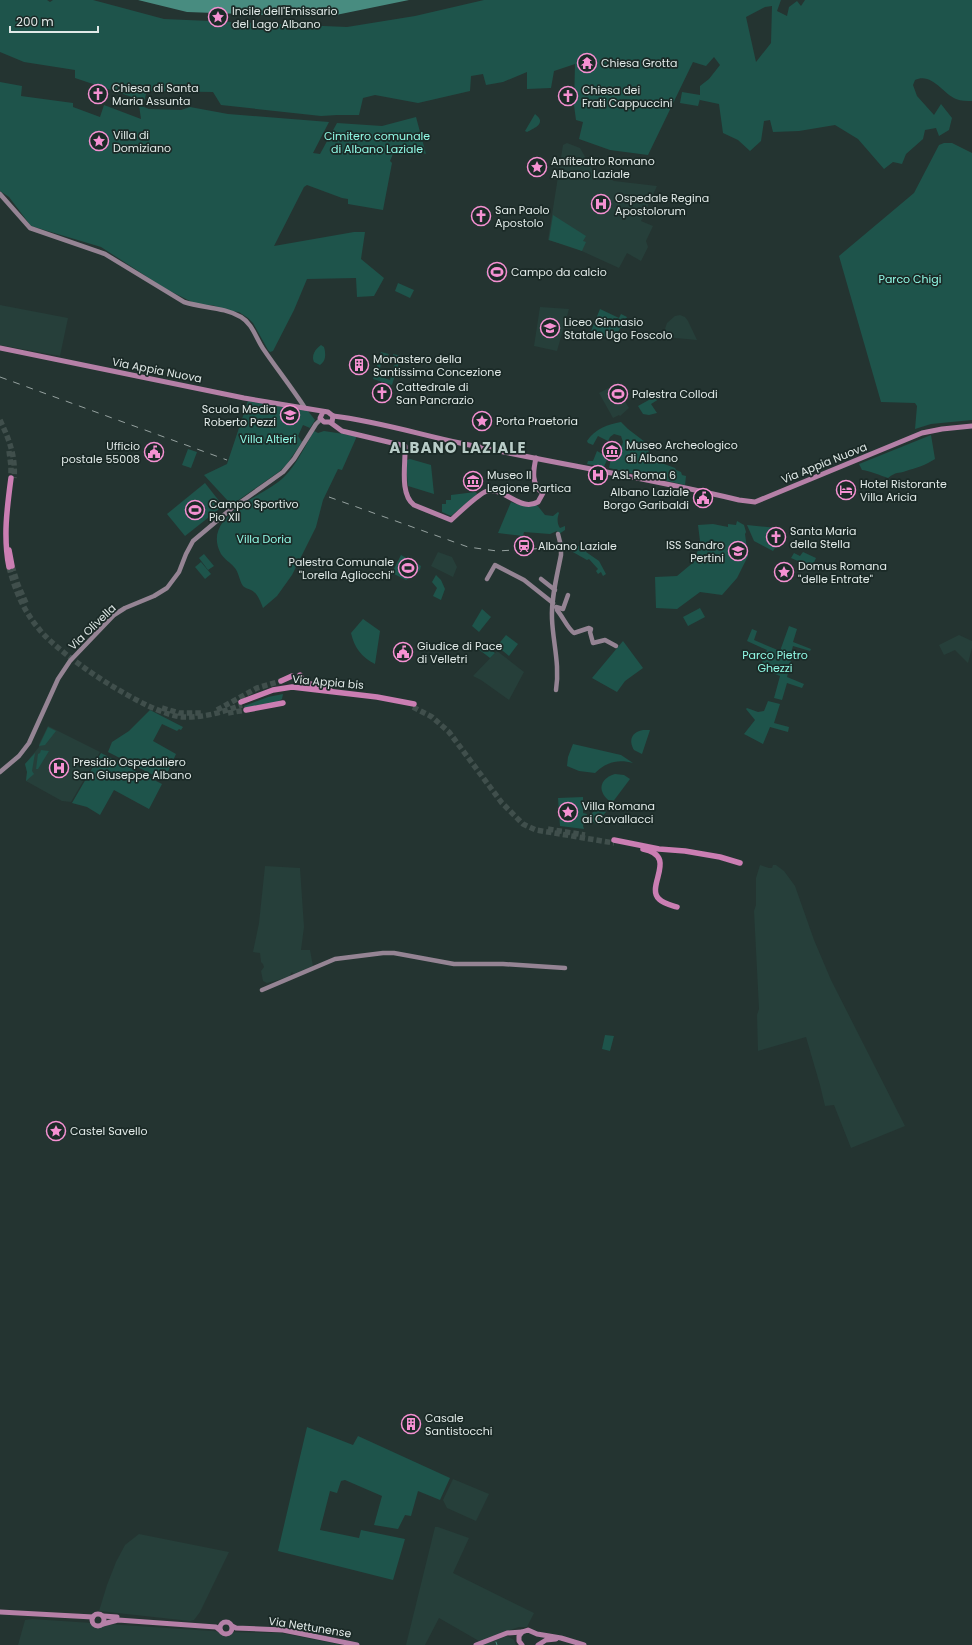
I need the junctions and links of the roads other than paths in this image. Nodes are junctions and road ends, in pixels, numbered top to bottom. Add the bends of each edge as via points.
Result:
1 (0, 194) edge
2 (0, 348) edge
3 (305, 408) junction
4 (311, 409) junction
5 (323, 412) junction
6 (333, 416) junction
7 (320, 419) junction
8 (331, 423) junction
9 (972, 426) edge
10 (536, 458) junction
11 (12, 478) tunnel mouth
12 (558, 534) dead end
13 (10, 566) tunnel mouth
14 (487, 579) dead end
15 (542, 579) dead end
16 (555, 590) junction
17 (568, 594) dead end
18 (555, 607) junction
19 (616, 646) dead end
20 (300, 675) dead end
21 (292, 676) dead end
22 (281, 681) tunnel mouth
23 (280, 690) junction
24 (556, 690) dead end
25 (356, 694) junction
26 (377, 698) junction
27 (283, 703) dead end
28 (414, 706) tunnel mouth
29 (0, 772) edge
30 (740, 863) dead end
31 (677, 907) dead end
32 (565, 968) dead end
33 (262, 990) dead end
34 (0, 1612) edge
35 (103, 1616) junction
36 (93, 1619) junction
37 (103, 1624) junction
38 (222, 1624) junction
39 (233, 1628) junction
40 (221, 1631) junction
41 (522, 1632) junction
42 (507, 1633) junction
43 (537, 1634) junction
44 (561, 1638) junction
45 (520, 1643) edge
46 (357, 1645) edge
47 (476, 1645) edge
48 (538, 1645) edge
49 (584, 1645) edge

1 - 3 main road via 30,228 105,254 184,302 238,316 248,324
2 - 3 main road, Via Appia Nuova
3 - 4 main road, Via Appia Nuova
4 - 5 main road, Via Appia Nuova
4 - 7 main road
5 - 6 main road
5 - 7 main road
6 - 8 main road
6 - 10 main road, Via Appia Nuova via 372,422
7 - 8 main road
7 - 29 main road, Via Olivella via 283,472 231,509 192,543 179,572 167,588 117,613 70,661 58,679 29,743 19,756
8 - 10 main road via 342,431 405,446 406,458 403,464 406,492 410,502 451,520 489,490 519,503 530,505 538,502 543,493 534,481
9 - 10 main road, Via Appia Nuova via 918,435 755,502
11 - 13 highway via 5,527
12 - 16 main road via 561,555
14 - 18 main road via 495,565 524,580
15 - 16 main road
16 - 18 main road
17 - 18 main road via 563,609
18 - 19 main road via 574,633 589,628 593,643 604,640
18 - 24 main road via 553,635 558,669
20 - 25 highway via 304,682
21 - 22 highway
23 - 25 highway, Via Appia bis via 307,688
23 - 26 highway, Via Appia bis
23 - 27 highway, Via Appia bis via 243,706
25 - 26 highway, Via Appia bis
26 - 28 highway, Via Appia bis
30 - 31 highway via 685,851 614,842 648,850 657,855 660,862 657,897
32 - 33 main road via 454,964 381,953 337,959
34 - 36 main road
35 - 36 main road via 99,1614
35 - 37 main road
35 - 38 main road
36 - 37 main road via 94,1625
37 - 40 main road via 118,1620 216,1627
38 - 39 main road via 228,1622
38 - 40 main road
39 - 40 main road via 226,1634
39 - 46 main road, Via Nettunense via 283,1630
41 - 42 main road
41 - 43 main road via 531,1630
41 - 45 main road via 519,1636
42 - 45 main road
42 - 47 main road
43 - 44 main road
43 - 48 main road
44 - 48 main road via 546,1640
44 - 49 main road

